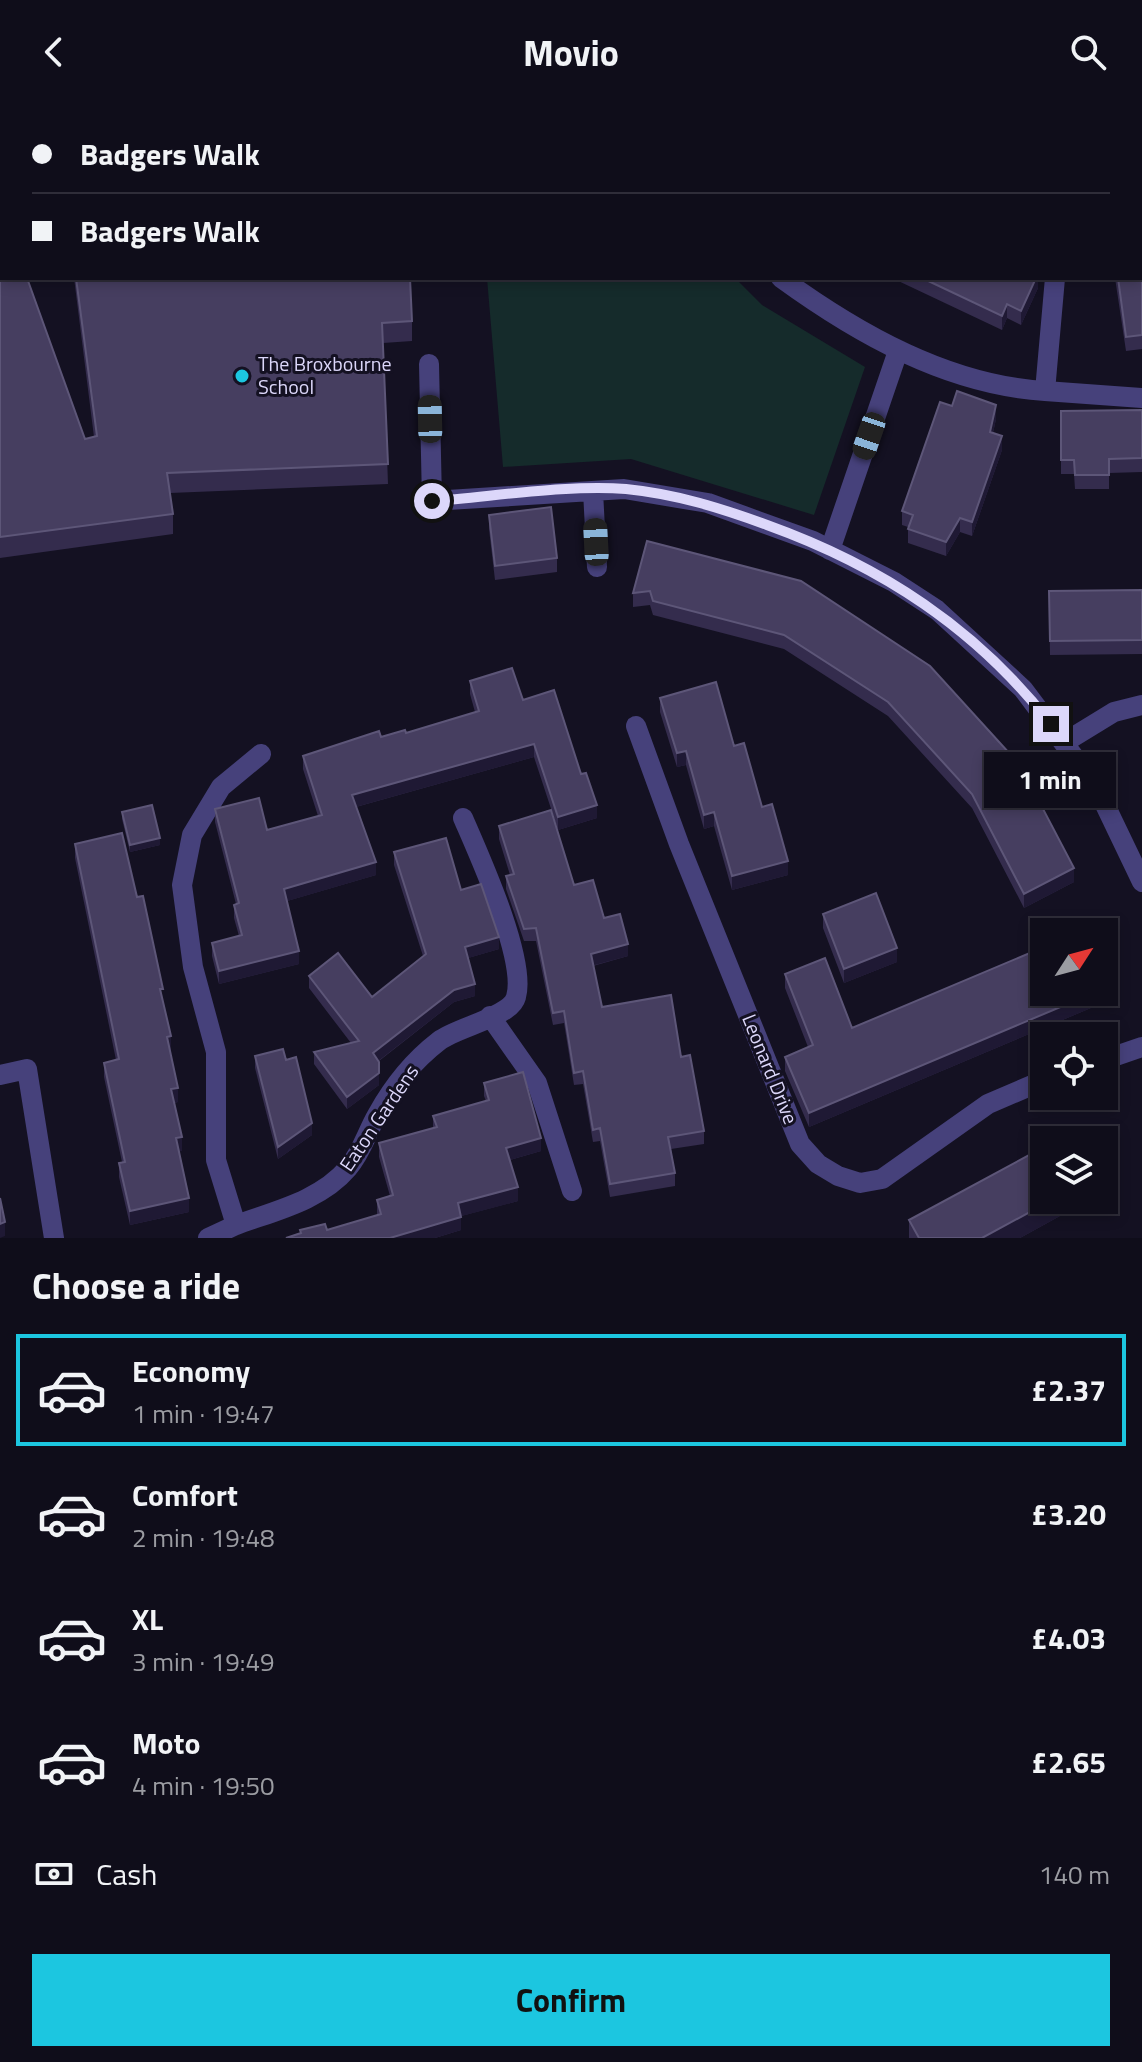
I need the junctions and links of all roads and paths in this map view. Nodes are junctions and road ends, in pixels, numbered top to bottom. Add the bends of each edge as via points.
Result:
1 (784, 280) edge
2 (1055, 280) edge
3 (898, 351) junction
4 (429, 364) dead end
5 (1045, 391) junction
6 (1142, 398) edge
7 (593, 491) junction
8 (830, 550) junction
9 (597, 567) dead end
10 (1142, 705) edge
11 (636, 726) dead end
12 (1065, 742) junction
13 (261, 754) dead end
14 (463, 818) dead end
15 (1142, 882) edge
16 (490, 1016) junction
17 (1142, 1047) edge
18 (1118, 1055) edge
19 (0, 1075) edge
20 (1030, 1086) edge
21 (572, 1191) dead end
22 (236, 1225) junction
23 (54, 1238) edge
24 (208, 1238) edge

1 - 3 street
2 - 5 street
3 - 5 street via 1004,389
3 - 8 street
4 - 7 street via 432,501
5 - 6 street
7 - 8 street via 624,489 708,503
7 - 9 street
8 - 12 street via 937,610 1023,689
10 - 12 street via 1114,712
11 - 20 street, Leonard Drive via 800,1144 818,1164 860,1183 882,1179 988,1104
12 - 15 street via 1096,786
13 - 22 street via 221,787 192,835 182,885 193,967 216,1052 216,1160
14 - 16 street, Eaton Gardens via 494,891 516,967 514,1003
16 - 21 street via 537,1083
16 - 22 street, Eaton Gardens via 441,1040 406,1071 359,1153 338,1178 305,1200
17 - 18 street
19 - 23 street via 27,1069
22 - 24 street, Eaton Gardens

